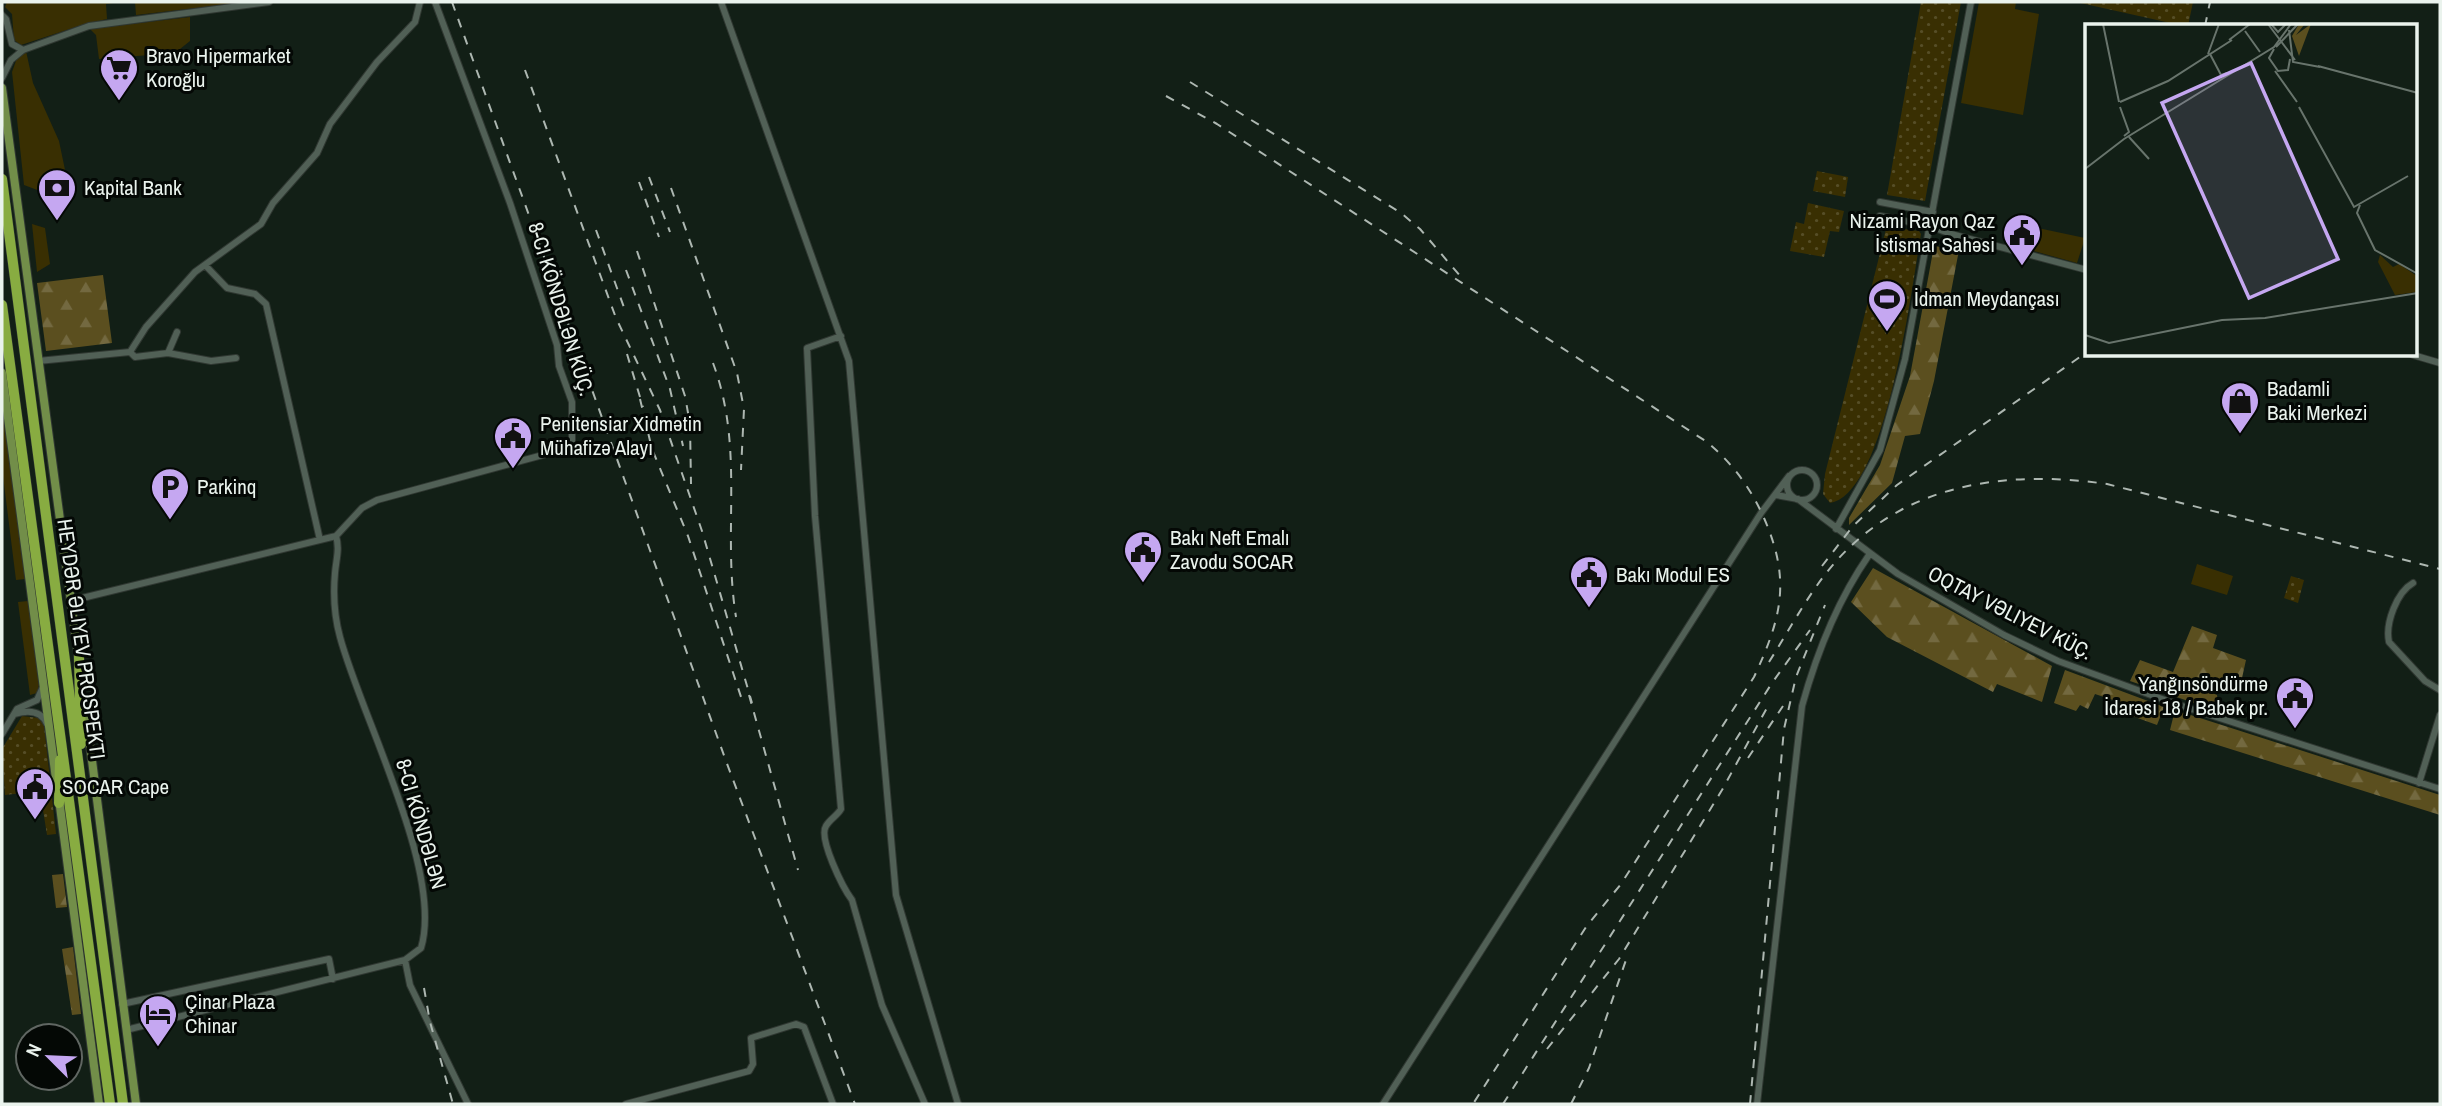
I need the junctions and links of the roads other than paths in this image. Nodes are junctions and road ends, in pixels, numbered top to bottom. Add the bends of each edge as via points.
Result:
1 (269, 2) edge
2 (420, 2) edge
3 (435, 2) edge
4 (721, 2) edge
5 (1971, 2) edge
6 (2, 15) edge
7 (23, 50) junction
8 (2, 78) edge
9 (2, 88) edge
10 (2, 179) edge
11 (1880, 202) dead end
12 (1933, 212) junction
13 (1880, 216) dead end
14 (1930, 226) junction
15 (205, 265) junction
16 (2085, 269) edge
17 (2, 305) edge
18 (177, 332) dead end
19 (841, 336) junction
20 (130, 352) junction
21 (168, 353) junction
22 (2418, 356) edge
23 (236, 358) dead end
24 (38, 361) junction
25 (2440, 363) edge
26 (2, 373) edge
27 (2, 386) edge
28 (5, 396) junction
29 (1789, 476) junction
30 (1776, 495) junction
31 (1798, 499) junction
32 (1836, 529) junction
33 (336, 536) junction
34 (320, 540) junction
35 (1869, 555) junction
36 (2413, 583) dead end
37 (70, 601) junction
38 (79, 657) junction
39 (43, 677) junction
40 (2440, 690) edge
41 (13, 715) junction
42 (2440, 715) edge
43 (60, 721) junction
44 (50, 732) junction
45 (2, 734) edge
46 (2419, 783) junction
47 (2440, 789) edge
48 (83, 793) junction
49 (60, 803) junction
50 (405, 960) junction
51 (333, 979) junction
52 (122, 1004) junction
53 (126, 1030) junction
54 (99, 1104) edge
55 (110, 1104) edge
56 (123, 1104) edge
57 (136, 1104) edge
58 (468, 1104) edge
59 (626, 1104) edge
60 (833, 1104) edge
61 (925, 1104) edge
62 (957, 1104) edge
63 (1383, 1104) edge
64 (1756, 1104) edge

1 - 7 street via 102,23
2 - 15 street via 415,22 377,62 330,124 317,153 273,203 261,224
3 - 33 street, 8-CI KÖNDƏLƏN KÜÇ. via 557,345 572,402 573,438 565,449 371,502
4 - 19 street
5 - 12 street
6 - 7 street via 12,44
7 - 8 street via 11,60
9 - 24 main road
10 - 48 highway, HEYDƏR ƏLIYEV PROSPEKTI
11 - 12 street
12 - 14 street
13 - 14 street
14 - 16 street
14 - 32 street via 1908,349 1886,431 1877,457
15 - 20 street via 177,289
15 - 34 street via 227,288 255,293 267,304
17 - 43 highway, HEYDƏR ƏLIYEV PROSPEKTI
18 - 21 street
19 - 61 street via 807,348 815,516 841,809 825,827 823,838 852,900 882,1005
19 - 62 street via 852,382 896,895
20 - 21 street via 135,357
20 - 24 street
21 - 23 street via 211,361
22 - 25 street
24 - 37 main road
26 - 28 main road
27 - 28 main road
28 - 39 main road
29 - 30 street
29 - 31 street via 1789,492
29 - 31 street via 1805,470 1817,482 1810,498
30 - 31 street
30 - 63 street
31 - 32 street, OQTAY VƏLIYEV KÜÇ.
32 - 35 street, OQTAY VƏLIYEV KÜÇ.
33 - 34 street
33 - 50 street, 8-CI KÖNDƏLƏN via 334,603 340,638 390,773 424,895 427,921 421,948
34 - 37 street
35 - 46 street, OQTAY VƏLIYEV KÜÇ. via 2058,661
35 - 64 street via 1836,610 1802,706
36 - 40 street via 2401,592 2389,627 2389,642
37 - 38 main road
38 - 48 highway
38 - 52 main road
39 - 41 street via 40,698
39 - 44 main road
41 - 44 street via 37,713
41 - 45 street
42 - 46 street
43 - 49 highway
43 - 55 highway, HEYDƏR ƏLIYEV PROSPEKTI
44 - 49 main road
46 - 47 street, OQTAY VƏLIYEV KÜÇ.
48 - 56 highway, HEYDƏR ƏLIYEV PROSPEKTI
49 - 54 main road
50 - 51 street
50 - 58 street via 410,985
51 - 52 street via 329,959
51 - 53 street
52 - 53 main road
53 - 57 main road
59 - 60 street via 749,1071 753,1064 751,1038 796,1024 804,1027

